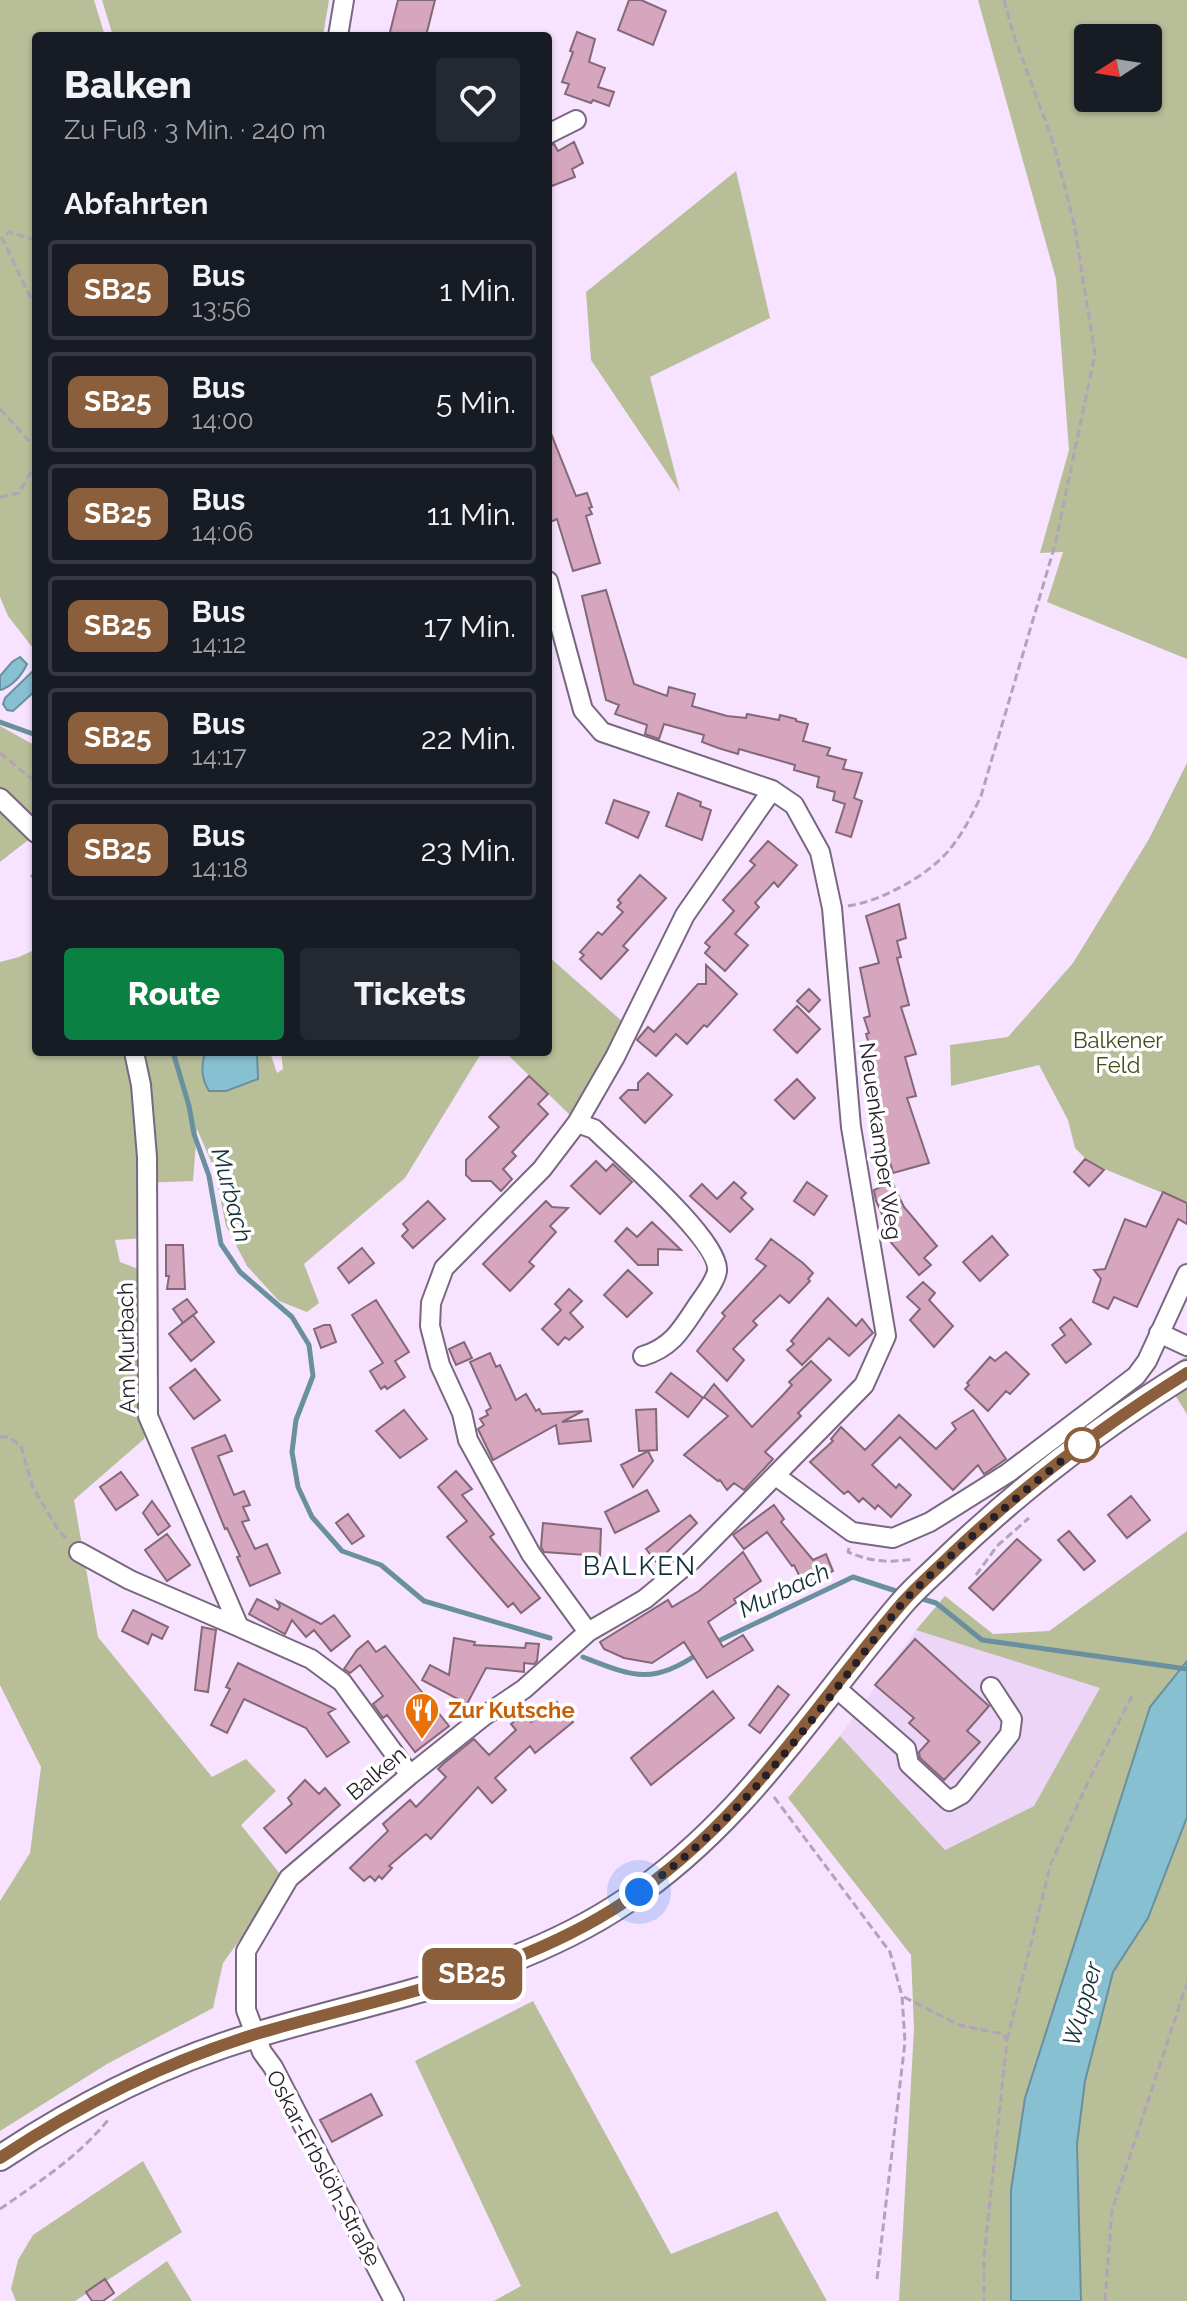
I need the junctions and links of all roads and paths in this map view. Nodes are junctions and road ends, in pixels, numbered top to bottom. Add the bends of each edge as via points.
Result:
1 (344, 0) edge
2 (1004, 0) edge
3 (339, 32) edge
4 (576, 120) dead end
5 (552, 132) edge
6 (32, 239) edge
7 (32, 301) edge
8 (0, 409) edge
9 (32, 441) edge
10 (32, 470) edge
11 (0, 497) edge
12 (552, 596) edge
13 (0, 753) edge
14 (32, 779) edge
15 (772, 790) junction
16 (0, 798) edge
17 (32, 829) edge
18 (832, 908) junction
19 (135, 1056) edge
20 (577, 1123) junction
21 (1187, 1274) edge
22 (1159, 1333) junction
23 (1187, 1346) edge
24 (643, 1356) dead end
25 (1187, 1373) edge
26 (0, 1437) edge
27 (776, 1476) junction
28 (1029, 1518) dead end
29 (79, 1552) joint
30 (976, 1575) dead end
31 (239, 1627) junction
32 (588, 1632) junction
33 (991, 1687) dead end
34 (836, 1688) junction
35 (1133, 1694) dead end
36 (410, 1775) junction
37 (772, 1794) dead end
38 (1187, 1983) edge
39 (902, 1996) junction
40 (254, 2035) junction
41 (1007, 2040) junction
42 (108, 2120) dead end
43 (0, 2158) edge
44 (0, 2209) edge
45 (877, 2279) dead end
46 (394, 2301) edge
47 (984, 2301) edge
48 (1105, 2301) edge

1 - 3 street
2 - 18 path via 1053,142 1074,223 1095,354 1055,545 981,796 947,853 913,880 876,899
4 - 5 street
6 - 7 path via 9,232 2,238
8 - 9 path
10 - 11 path via 19,493
12 - 15 street, Neuenkamper Weg via 583,710 602,732
13 - 14 path
15 - 18 street, Neuenkamper Weg via 794,805 820,852
15 - 20 street via 685,915
16 - 17 street
18 - 27 street, Neuenkamper Weg via 851,1127 886,1336 864,1385
19 - 31 street, Am Murbach via 147,1157 148,1416
20 - 24 street via 594,1129 697,1230 714,1254 717,1272 689,1318 663,1350
20 - 32 street via 542,1169 444,1268 431,1303 430,1326 468,1440 531,1554
21 - 22 street
22 - 23 street
22 - 27 street via 1136,1376 1008,1473 930,1522 893,1538 852,1532
25 - 34 main road via 1014,1499 904,1601
26 - 29 path via 21,1446 33,1488
27 - 32 street, Balken via 669,1581
28 - 30 path via 997,1546
29 - 31 street
31 - 36 street via 311,1659 342,1682
32 - 36 street, Balken via 524,1689
33 - 34 street via 1012,1719 1010,1734 962,1794 949,1801 909,1764 906,1749
34 - 40 main road via 763,1779 705,1840 596,1920 479,1972
35 - 41 path via 1051,1863
36 - 40 street, Balken via 289,1878 246,1951 246,2010
37 - 39 path via 890,1952
38 - 48 path via 1112,2210
39 - 41 path via 959,2025 1003,2034
39 - 45 path via 905,2042
40 - 43 main road via 109,2091
40 - 46 street, Oskar-Erbslöh-Straße
41 - 47 path
42 - 44 path via 70,2159

